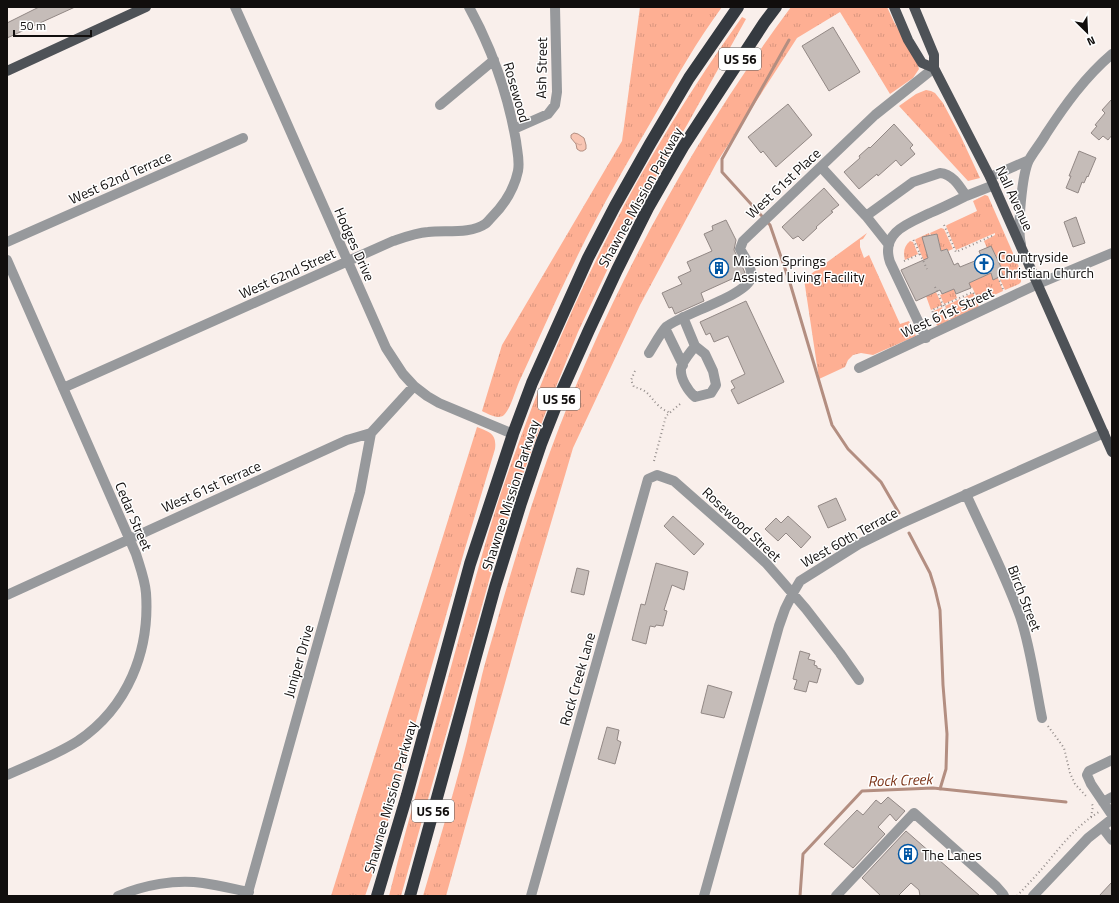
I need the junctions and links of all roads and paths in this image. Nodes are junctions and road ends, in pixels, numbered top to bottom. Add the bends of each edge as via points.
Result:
1 (146, 7) edge
2 (235, 7) edge
3 (470, 7) edge
4 (555, 7) edge
5 (738, 7) edge
6 (776, 7) edge
7 (894, 7) edge
8 (914, 7) edge
9 (1112, 54) edge
10 (494, 60) junction
11 (934, 68) junction
12 (7, 71) edge
13 (440, 105) dead end
14 (514, 129) junction
15 (243, 138) dead end
16 (1029, 160) junction
17 (821, 167) junction
18 (992, 181) junction
19 (513, 188) joint
20 (966, 196) junction
21 (866, 216) junction
22 (944, 225) dead end
23 (994, 235) dead end
24 (913, 238) dead end
25 (7, 242) edge
26 (889, 245) junction
27 (1021, 246) junction
28 (1112, 253) edge
29 (920, 254) junction
30 (7, 260) edge
31 (348, 261) junction
32 (904, 261) dead end
33 (927, 270) dead end
34 (998, 277) dead end
35 (1038, 284) junction
36 (935, 287) dead end
37 (1004, 292) dead end
38 (979, 304) dead end
39 (943, 305) junction
40 (934, 316) dead end
41 (683, 317) junction
42 (949, 319) dead end
43 (665, 328) junction
44 (926, 338) junction
45 (695, 346) junction
46 (649, 353) dead end
47 (683, 365) junction
48 (859, 368) dead end
49 (635, 371) dead end
50 (414, 386) junction
51 (64, 388) junction
52 (680, 404) dead end
53 (670, 413) junction
54 (371, 433) junction
55 (1104, 433) junction
56 (513, 434) junction
57 (1112, 452) edge
58 (654, 461) dead end
59 (657, 475) joint
60 (966, 494) junction
61 (129, 539) junction
62 (793, 593) junction
63 (7, 595) edge
64 (859, 680) dead end
65 (1042, 718) joint
66 (1112, 760) edge
67 (7, 776) edge
68 (1108, 805) edge
69 (1091, 817) junction
70 (1112, 820) edge
71 (1102, 827) junction
72 (1112, 840) edge
73 (248, 894) edge
74 (118, 896) edge
75 (378, 896) edge
76 (410, 896) edge
77 (532, 896) edge
78 (704, 896) edge
79 (836, 896) edge
80 (1004, 896) edge
81 (1017, 896) edge
82 (1033, 896) edge

1 - 12 main road
2 - 31 street, Hodges Drive
3 - 10 street, Rosewood
4 - 14 street, Ash Street via 555,105 548,114
5 - 56 highway, Shawnee Mission Parkway / US 56 via 689,78 615,206 585,265 532,383
6 - 76 highway, Shawnee Mission Parkway / US 56 via 683,147 652,201 588,330 563,388 541,444 495,587
7 - 11 main road, Nall Avenue via 908,40 922,63
8 - 11 main road, Nall Avenue via 934,54
9 - 16 street via 1080,87
10 - 13 street
10 - 14 street, Rosewood
11 - 17 street, West 61st Place via 875,115
11 - 18 main road, Nall Avenue
14 - 19 street, Rosewood via 519,160
15 - 25 street, West 62nd Terrace
16 - 18 street
16 - 27 street via 1020,214
17 - 21 street
17 - 41 street, West 61st Place via 743,241 740,249 751,268 751,278 747,284 738,291
18 - 20 street
18 - 27 main road, Nall Avenue
19 - 31 street, West 62nd Street via 503,206 484,225 467,231 414,234
20 - 21 street via 956,181 940,173 914,182
20 - 26 street via 903,226 894,234
21 - 26 street
22 - 23 path via 956,252
24 - 29 path
26 - 44 street via 890,262
27 - 35 main road, Nall Avenue
28 - 35 street, West 61st Street
29 - 32 path
29 - 33 path
30 - 51 street, Cedar Street
31 - 50 street, Hodges Drive via 386,348
31 - 51 street, West 62nd Street
34 - 37 path
35 - 44 street, West 61st Street
35 - 55 main road, Nall Avenue
36 - 39 path
38 - 39 path via 973,292
39 - 40 path via 932,310
39 - 42 path
41 - 43 street
41 - 45 street
43 - 46 street
43 - 47 street
44 - 48 street, West 61st Street
45 - 47 street
45 - 47 street via 705,354 713,370 716,385 711,393 695,397 689,392 683,380
49 - 53 path via 631,380 634,387 648,393 658,406
50 - 54 street
50 - 56 street, Hodges Drive via 439,403
51 - 61 street, Cedar Street
52 - 53 path
53 - 58 path via 666,416
54 - 61 street, West 61st Terrace via 347,440
54 - 73 street, Juniper Drive via 360,492
55 - 57 main road, Nall Avenue
55 - 60 street, West 60th Terrace
56 - 75 highway, Shawnee Mission Parkway / US 56 via 470,564
59 - 62 street, Rosewood Street via 674,482 694,498 756,554
59 - 77 street, Rock Creek Lane via 648,478 643,493
60 - 62 street, West 60th Terrace via 859,544 800,581
60 - 65 street, Birch Street via 1020,617 1030,651
61 - 63 street, West 61st Terrace
61 - 67 street, Cedar Street via 146,592 146,629 142,652 132,677 109,713 86,735 66,748
62 - 64 street, Rosewood Street
62 - 78 street, West 60th Terrace via 779,626
65 - 69 path via 1064,748 1075,784 1093,806
66 - 68 street via 1089,771 1087,776
68 - 69 path
69 - 81 path via 1074,831
70 - 71 street
71 - 72 street
71 - 82 street via 1088,838
73 - 74 street via 202,882 172,882 147,886
79 - 80 street via 914,813

